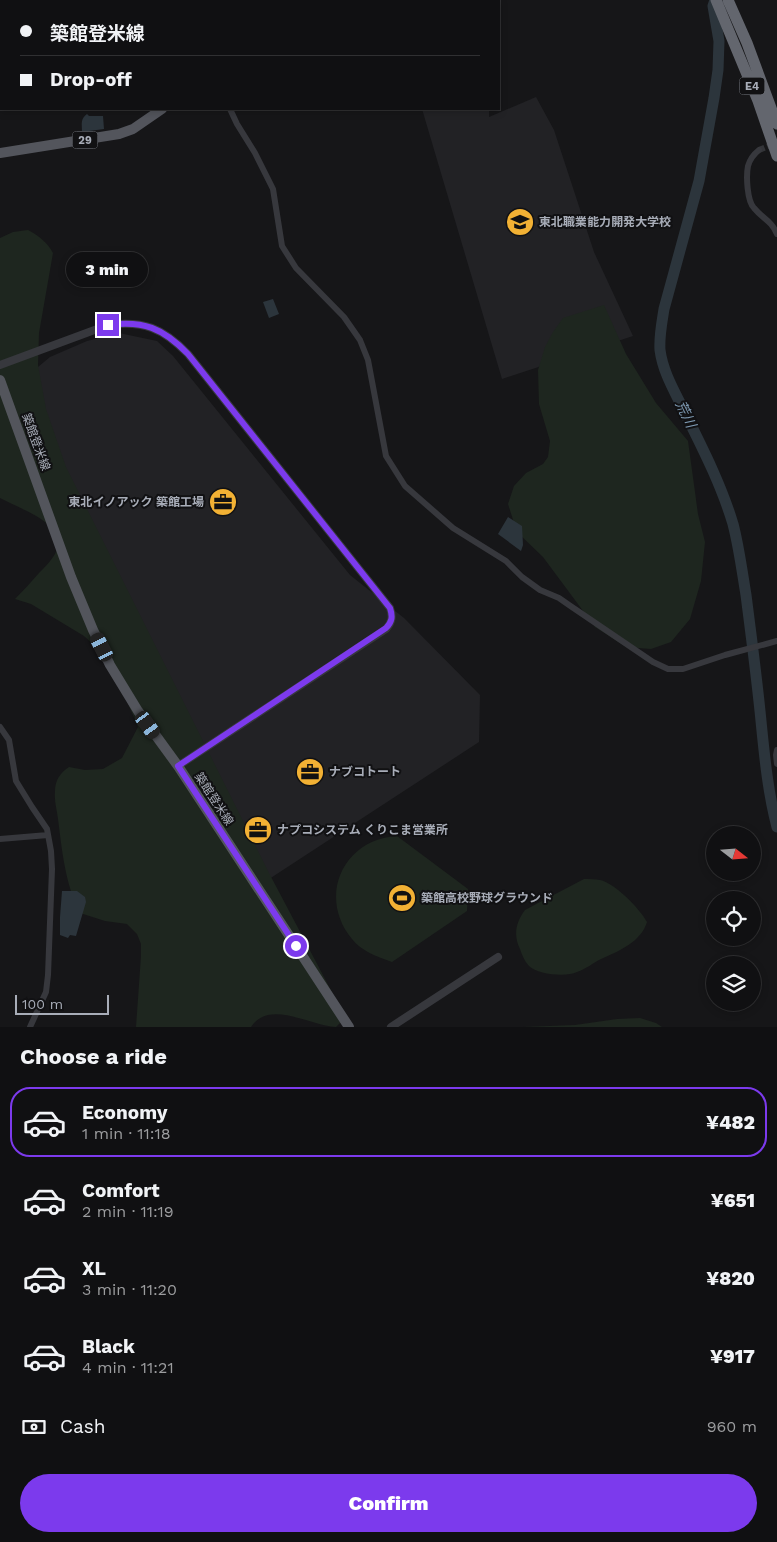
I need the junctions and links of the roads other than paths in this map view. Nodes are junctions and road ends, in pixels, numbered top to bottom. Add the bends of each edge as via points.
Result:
1 (716, 0) edge
2 (729, 2) edge
3 (161, 110) edge
4 (230, 110) edge
5 (777, 124) edge
6 (759, 150) tunnel mouth
7 (0, 153) edge
8 (777, 156) edge
9 (777, 234) edge
10 (0, 365) edge
11 (0, 380) edge
12 (777, 641) edge
13 (0, 727) edge
14 (777, 750) edge
15 (777, 764) edge
16 (178, 766) junction
17 (48, 835) junction
18 (0, 839) edge
19 (498, 957) dead end
20 (30, 1027) edge
21 (350, 1027) edge
22 (391, 1027) edge

1 - 8 highway, E4
2 - 5 highway, E4
3 - 7 main road, 29 via 133,129 119,134
4 - 12 street via 273,188 282,246 296,268 344,318 360,340 368,360 386,456 405,486 453,528 506,561 540,590 559,598 652,662 668,669 683,669
6 - 9 street via 748,165 749,201 769,220
10 - 16 street via 108,325 142,324 159,330 188,354 390,608 392,619 386,628
11 - 16 main road, 築館登米線 via 93,630 138,711
13 - 17 street via 9,740 16,781
14 - 15 street
16 - 21 main road, 築館登米線
17 - 18 street
17 - 20 street via 52,868 48,975 46,992
19 - 22 street

